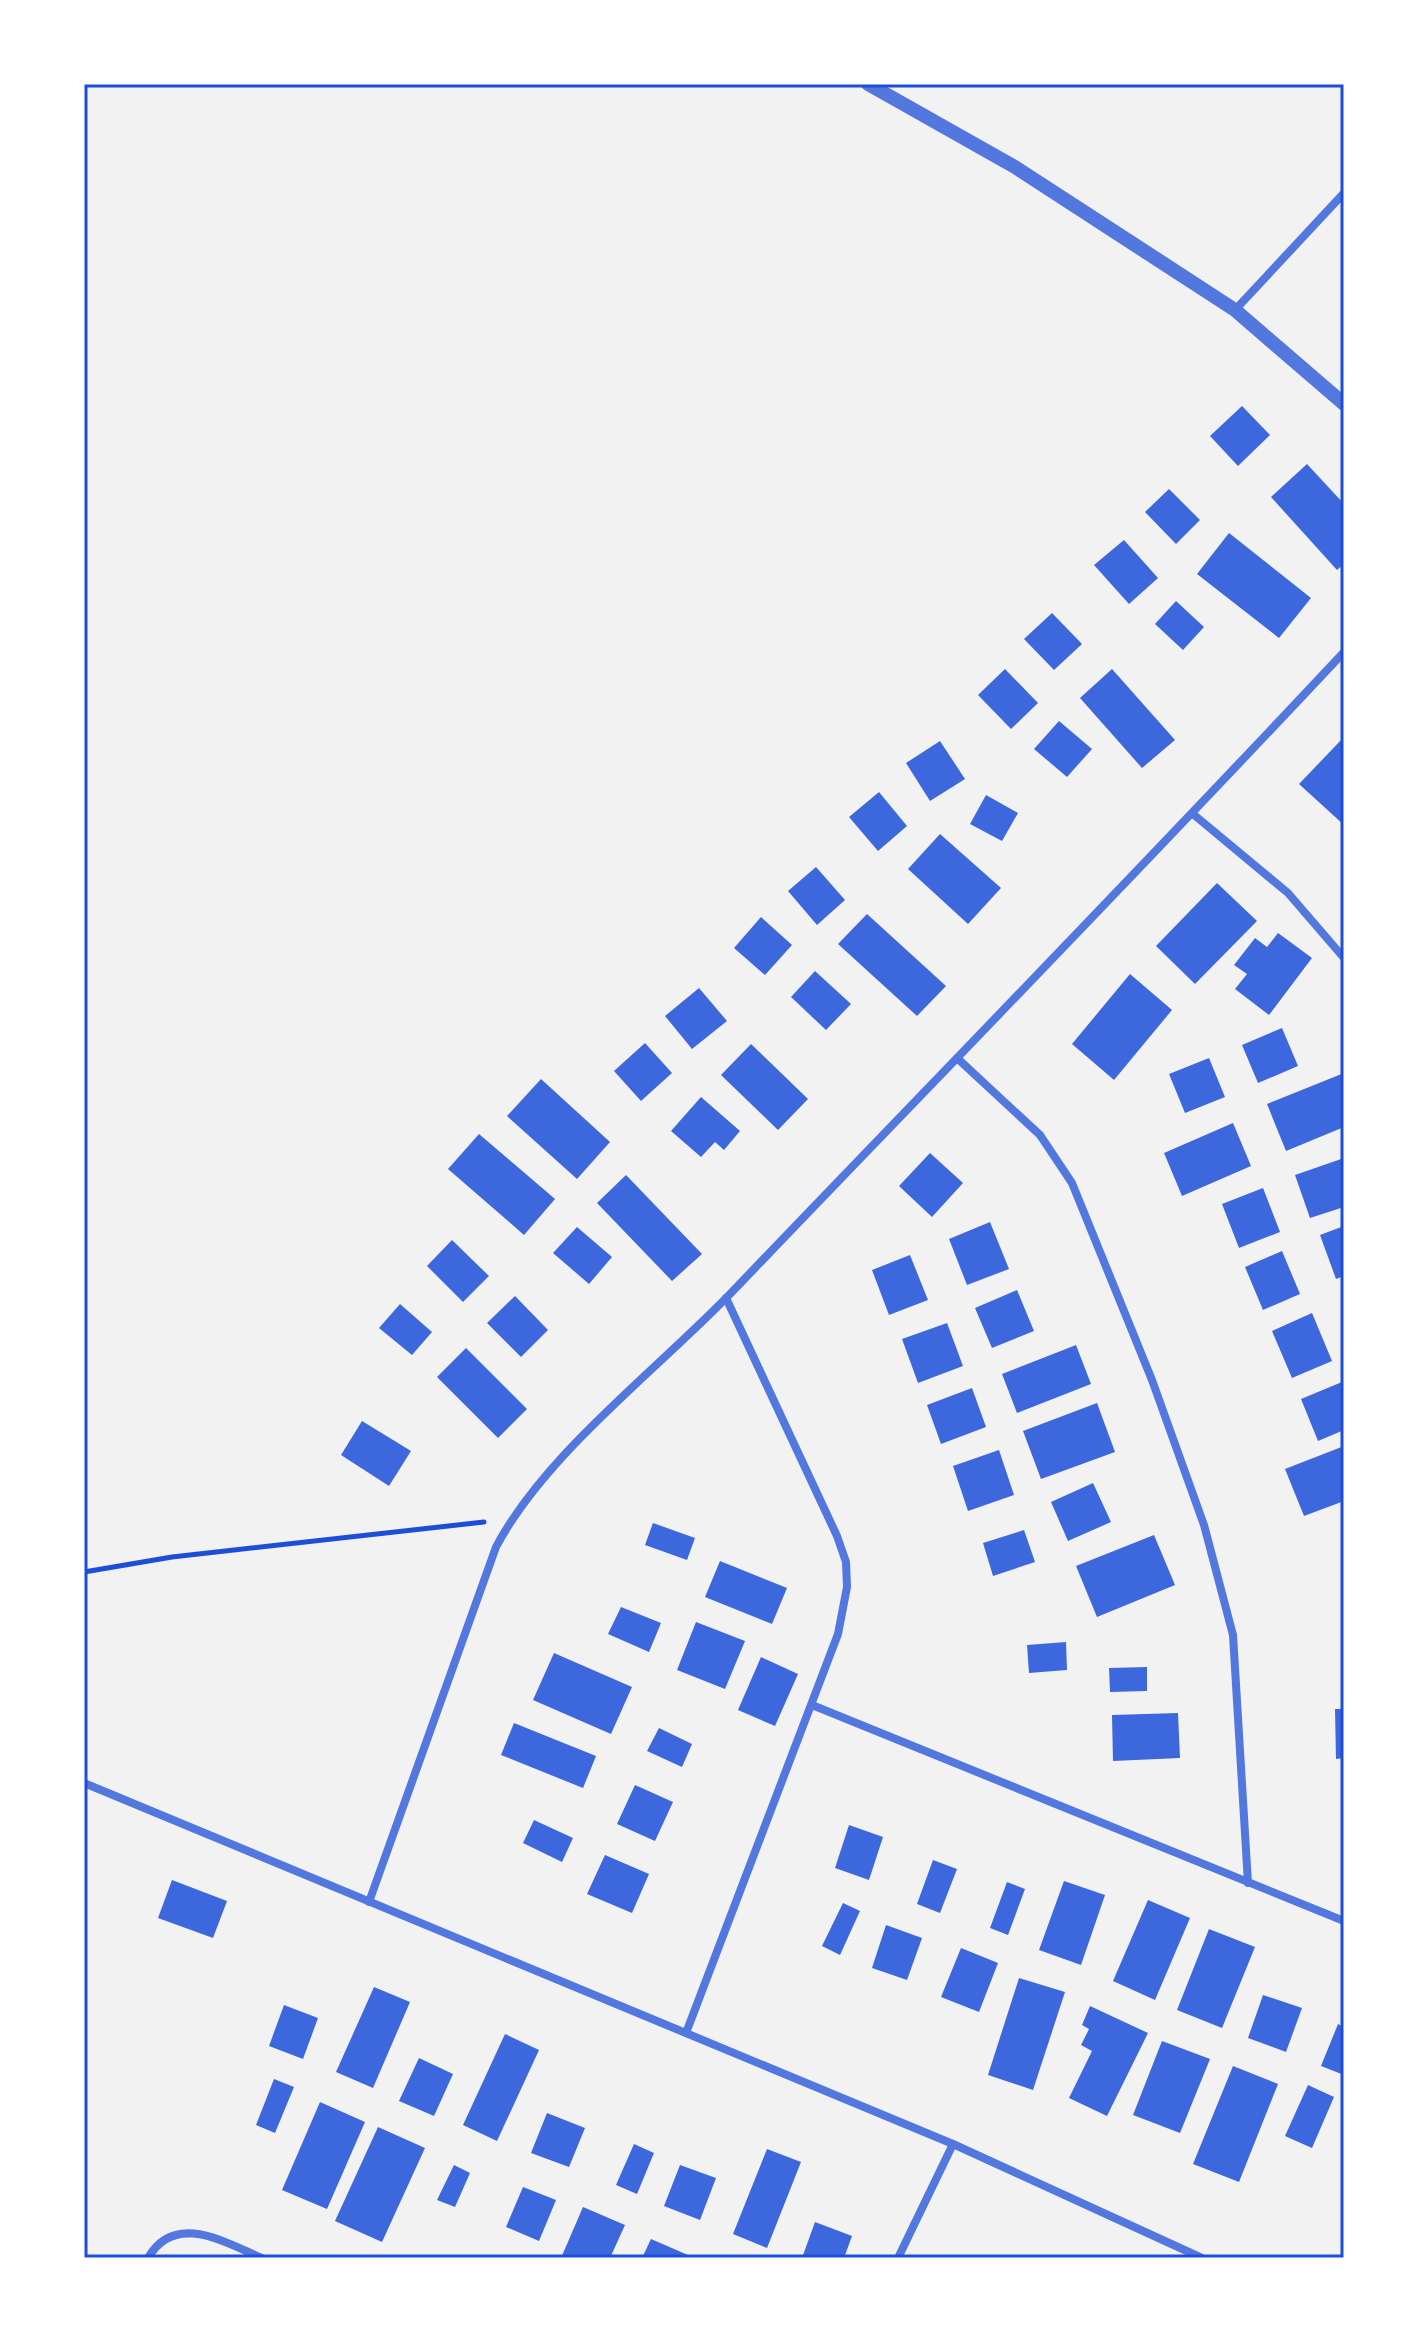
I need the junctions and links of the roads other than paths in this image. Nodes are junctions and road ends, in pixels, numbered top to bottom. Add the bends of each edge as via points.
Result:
1 (868, 84) edge
2 (1344, 193) edge
3 (1235, 310) junction
4 (1344, 404) edge
5 (1344, 652) edge
6 (1193, 814) junction
7 (1344, 958) edge
8 (957, 1058) junction
9 (726, 1298) junction
10 (812, 1705) junction
11 (84, 1783) edge
12 (1248, 1883) junction
13 (369, 1902) junction
14 (1344, 1921) edge
15 (686, 2033) junction
16 (953, 2144) junction
17 (148, 2258) edge
18 (262, 2258) edge
19 (898, 2258) edge
20 (1202, 2258) edge

1 - 3 street via 1015,167
2 - 3 street
3 - 4 street
5 - 6 street
6 - 7 street via 1288,893
6 - 8 street
8 - 9 street
8 - 12 street via 1040,1135 1072,1183 1204,1525 1233,1635
9 - 10 street via 846,1562 845,1610
9 - 13 street via 557,1464 511,1519 496,1547
10 - 12 street
10 - 15 street
11 - 13 street
12 - 14 street
13 - 15 street
15 - 16 street
16 - 19 street
16 - 20 street
17 - 18 street via 168,2238 185,2232 202,2233

